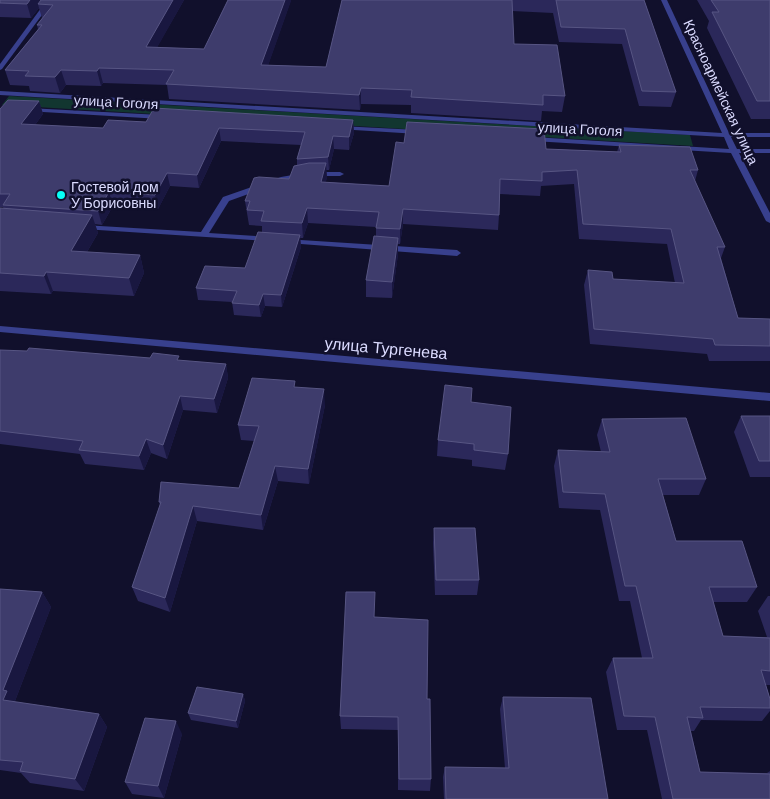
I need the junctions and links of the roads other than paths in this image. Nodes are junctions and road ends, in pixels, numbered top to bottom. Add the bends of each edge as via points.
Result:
1 (50, 0) edge
2 (664, 0) edge
3 (0, 68) edge
4 (0, 93) edge
5 (20, 109) edge
6 (168, 118) edge
7 (336, 128) edge
8 (425, 133) edge
9 (727, 135) junction
10 (770, 135) edge
11 (524, 139) edge
12 (734, 151) junction
13 (770, 151) edge
14 (340, 174) dead end
15 (770, 221) edge
16 (77, 227) edge
17 (203, 234) junction
18 (457, 253) dead end
19 (0, 329) edge
20 (770, 397) edge

1 - 3 street
2 - 9 street, Красноармейская улица
4 - 9 street, улица Гоголя
5 - 6 street, улица Гоголя
7 - 8 street
9 - 10 street, улица Гоголя
9 - 12 street, Красноармейская улица
11 - 12 street, улица Гоголя
12 - 13 street, улица Гоголя
12 - 15 street, Красноармейская улица
14 - 17 street via 310,174 284,179 226,199
16 - 17 street
17 - 18 street
19 - 20 street, улица Тургенева

